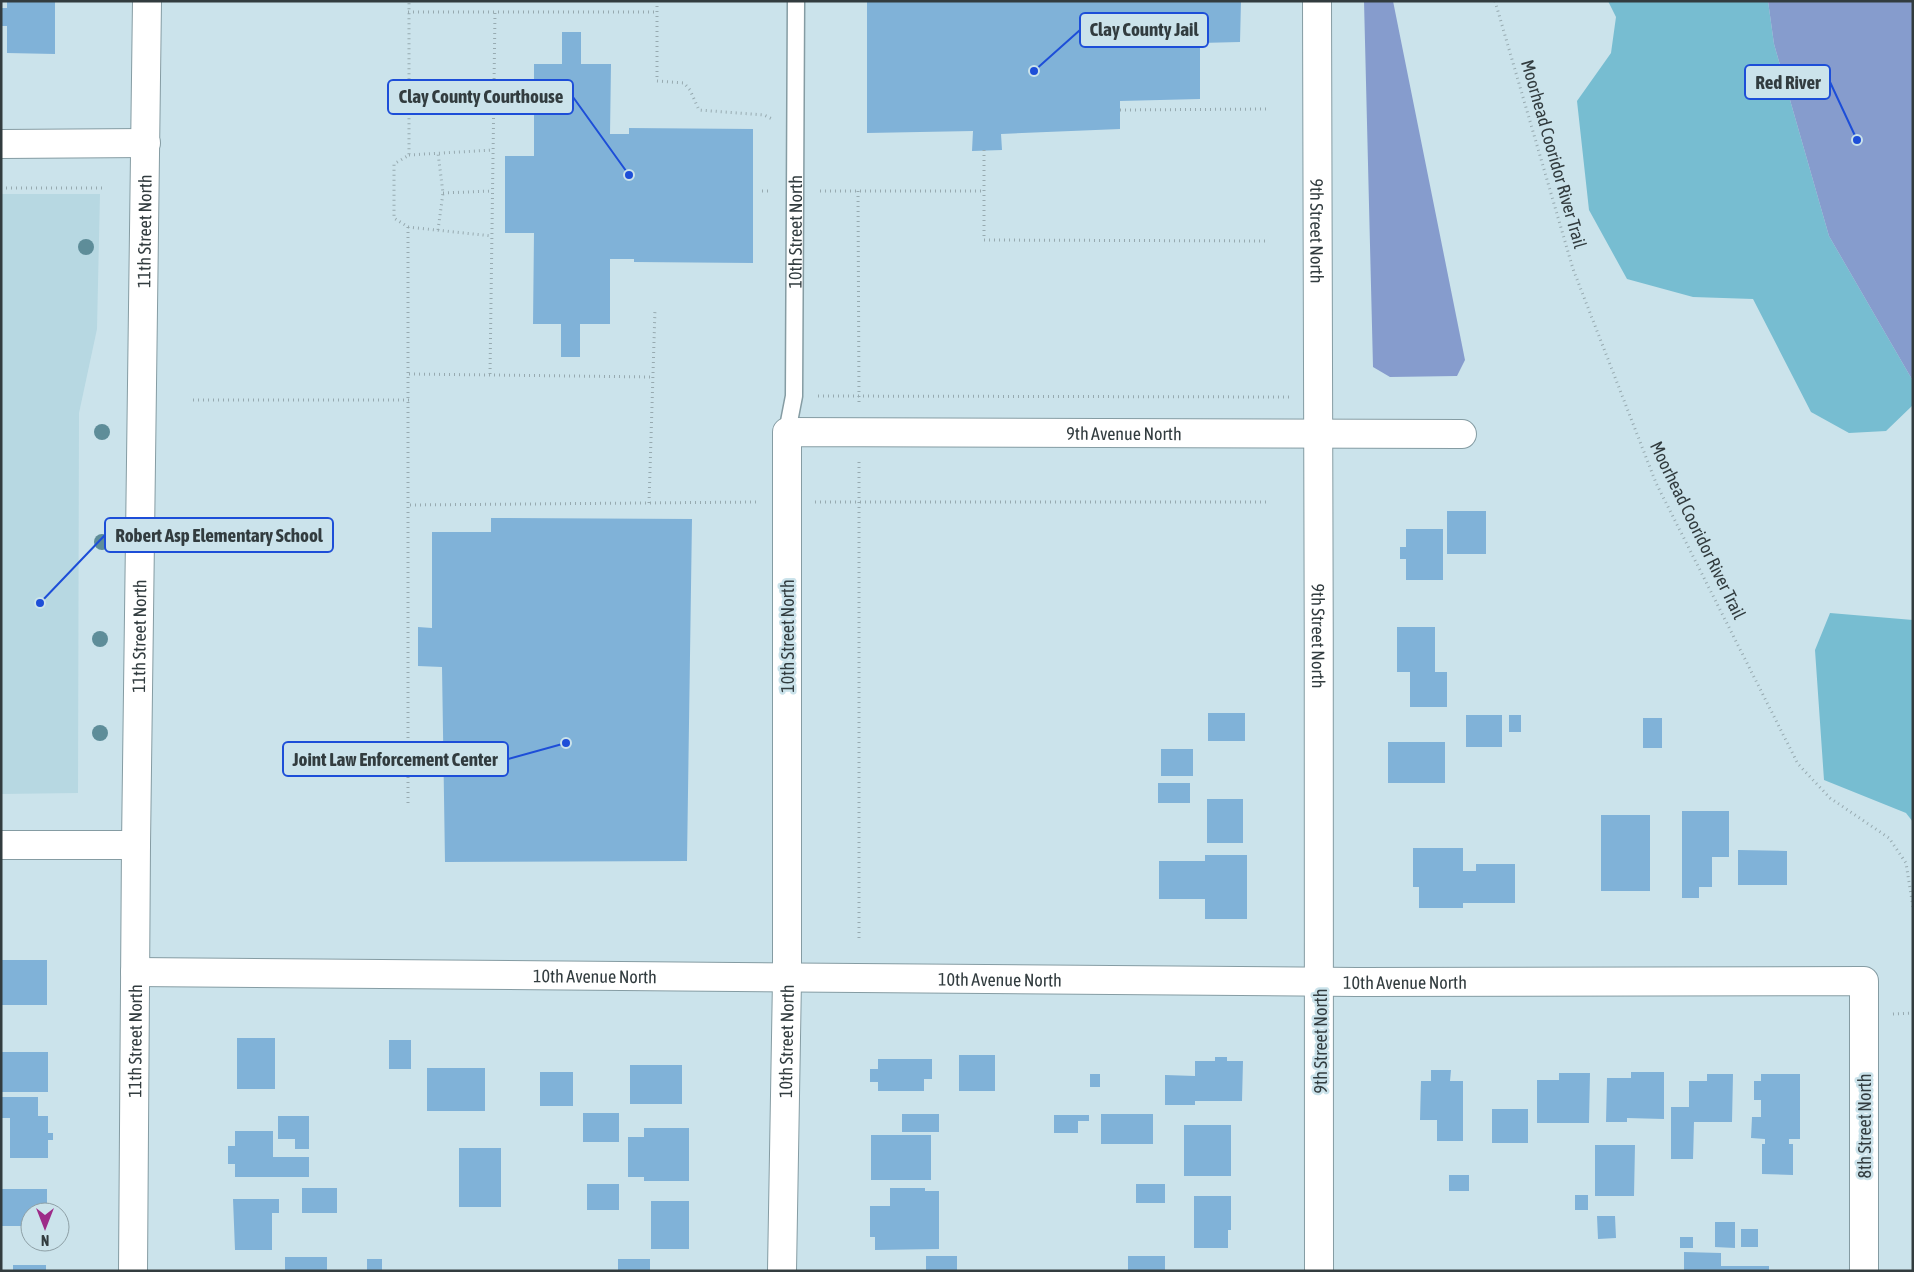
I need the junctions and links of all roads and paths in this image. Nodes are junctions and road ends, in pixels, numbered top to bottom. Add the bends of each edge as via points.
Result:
1 (147, 1) edge
2 (409, 1) edge
3 (657, 1) edge
4 (796, 1) edge
5 (1317, 1) edge
6 (1496, 1) edge
7 (408, 12) junction
8 (495, 12) junction
9 (657, 12) junction
10 (1269, 109) dead end
11 (1120, 110) dead end
12 (777, 121) dead end
13 (146, 143) junction
14 (1, 144) edge
15 (493, 150) junction
16 (984, 150) dead end
17 (438, 153) junction
18 (409, 155) junction
19 (1, 188) edge
20 (104, 188) dead end
21 (492, 191) junction
22 (762, 191) dead end
23 (795, 191) junction
24 (858, 191) junction
25 (984, 191) junction
26 (443, 193) junction
27 (408, 227) junction
28 (438, 230) junction
29 (492, 236) junction
30 (1268, 241) dead end
31 (656, 309) dead end
32 (409, 374) junction
33 (490, 374) junction
34 (653, 377) junction
35 (794, 396) junction
36 (859, 396) junction
37 (1317, 397) junction
38 (193, 400) dead end
39 (409, 400) junction
40 (787, 432) junction
41 (859, 433) junction
42 (1317, 434) junction
43 (1462, 434) dead end
44 (787, 502) junction
45 (1267, 502) dead end
46 (649, 503) junction
47 (859, 503) junction
48 (410, 505) junction
49 (408, 803) dead end
50 (136, 844) junction
51 (1, 845) edge
52 (1913, 907) edge
53 (859, 938) dead end
54 (135, 972) junction
55 (787, 978) junction
56 (1864, 981) joint
57 (1321, 982) junction
58 (133, 1271) edge
59 (782, 1271) edge
60 (1319, 1271) edge
61 (1864, 1271) edge

1 - 13 street, 11th Street North
2 - 7 path
3 - 9 path
4 - 23 lane, 10th Street North
5 - 37 street, 9th Street North
6 - 52 path, Moorhead Cooridor River Trail via 1573,270 1656,483 1798,764 1830,798 1889,838 1906,863
7 - 8 path
7 - 18 path
8 - 9 path
8 - 15 path
9 - 12 path via 657,81 684,83 699,110 764,115
10 - 11 path
13 - 14 street
13 - 50 street, 11th Street North
15 - 17 path
15 - 21 path
16 - 25 path
17 - 18 path
17 - 26 path
18 - 27 path via 394,164 394,218
19 - 20 path
21 - 26 path
21 - 29 path
22 - 23 path
23 - 24 path
23 - 35 lane, 10th Street North
24 - 25 path
24 - 36 path
25 - 30 path via 984,240
26 - 28 path
27 - 28 path
27 - 32 path
28 - 29 path
29 - 33 path
31 - 34 path
32 - 33 path
32 - 39 path
33 - 34 path
34 - 46 path
35 - 36 path
35 - 40 lane, 10th Street North
36 - 37 path
36 - 41 path
37 - 42 street, 9th Street North
38 - 39 path
39 - 48 path
40 - 41 street, 9th Avenue North
40 - 44 street, 10th Street North
41 - 42 street, 9th Avenue North
41 - 47 path
42 - 43 street, 9th Avenue North
42 - 57 street, 9th Street North
44 - 46 path
44 - 47 path
44 - 55 street, 10th Street North
45 - 47 path
46 - 48 path
47 - 53 path
48 - 49 path
50 - 51 street
50 - 54 street, 11th Street North
54 - 55 street, 10th Avenue North
54 - 58 street, 11th Street North
55 - 57 street, 10th Avenue North
55 - 59 street, 10th Street North
56 - 57 street, 10th Avenue North
56 - 61 street, 8th Street North
57 - 60 street, 9th Street North

